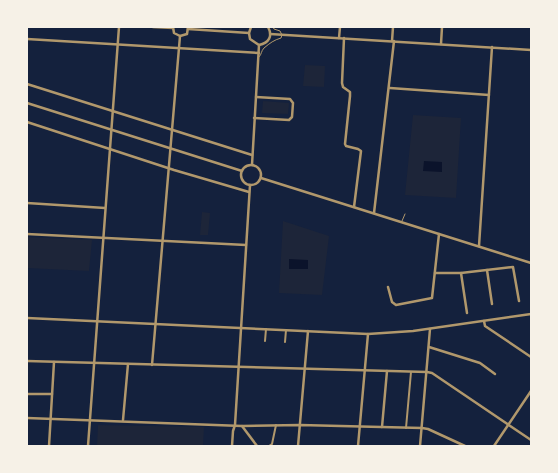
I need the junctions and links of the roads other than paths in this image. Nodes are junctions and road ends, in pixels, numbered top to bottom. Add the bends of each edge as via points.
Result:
1 (118, 27) edge
2 (153, 27) edge
3 (251, 27) edge
4 (268, 27) edge
5 (273, 27) edge
6 (340, 27) edge
7 (393, 27) edge
8 (442, 27) edge
9 (173, 28) edge
10 (188, 28) edge
11 (249, 33) junction
12 (270, 34) junction
13 (282, 35) junction
14 (180, 36) junction
15 (339, 38) junction
16 (344, 38) junction
17 (27, 39) edge
18 (393, 41) junction
19 (117, 44) junction
20 (441, 44) junction
21 (259, 45) junction
22 (492, 47) junction
23 (179, 48) junction
24 (531, 50) edge
25 (259, 53) junction
26 (258, 57) junction
27 (27, 84) edge
28 (390, 88) junction
29 (489, 95) junction
30 (256, 97) junction
31 (27, 102) edge
32 (112, 111) junction
33 (254, 118) junction
34 (27, 122) edge
35 (111, 130) junction
36 (172, 131) junction
37 (171, 148) junction
38 (109, 149) junction
39 (252, 155) junction
40 (252, 165) junction
41 (169, 168) junction
42 (242, 171) junction
43 (261, 178) junction
44 (250, 185) junction
45 (249, 192) junction
46 (27, 203) edge
47 (354, 207) junction
48 (105, 208) junction
49 (374, 213) junction
50 (405, 214) dead end
51 (402, 222) junction
52 (27, 234) edge
53 (439, 234) junction
54 (103, 237) junction
55 (163, 241) junction
56 (246, 245) junction
57 (479, 246) junction
58 (531, 263) edge
59 (487, 270) junction
60 (434, 273) junction
61 (461, 273) junction
62 (388, 287) dead end
63 (519, 301) dead end
64 (492, 304) dead end
65 (467, 313) dead end
66 (531, 314) edge
67 (27, 318) edge
68 (97, 321) junction
69 (484, 321) junction
70 (156, 323) junction
71 (241, 328) junction
72 (266, 329) junction
73 (430, 329) junction
74 (286, 330) junction
75 (308, 331) junction
76 (368, 334) junction
77 (265, 341) dead end
78 (286, 342) dead end
79 (429, 347) junction
80 (531, 357) edge
81 (27, 361) edge
82 (54, 362) junction
83 (94, 363) junction
84 (128, 364) junction
85 (152, 365) junction
86 (239, 367) junction
87 (304, 368) junction
88 (365, 370) junction
89 (387, 371) junction
90 (411, 372) junction
91 (427, 372) junction
92 (495, 374) dead end
93 (531, 391) edge
94 (27, 394) edge
95 (52, 394) junction
96 (27, 418) edge
97 (51, 418) junction
98 (90, 419) junction
99 (124, 420) junction
100 (235, 425) junction
101 (276, 425) junction
102 (300, 425) junction
103 (508, 425) junction
104 (242, 426) junction
105 (360, 426) junction
106 (382, 427) junction
107 (406, 428) junction
108 (422, 428) junction
109 (531, 440) edge
110 (49, 446) edge
111 (88, 446) edge
112 (232, 446) edge
113 (258, 446) edge
114 (269, 446) edge
115 (298, 446) edge
116 (358, 446) edge
117 (420, 446) edge
118 (465, 446) edge
119 (494, 446) edge

1 - 19 street
2 - 9 street
3 - 11 street
4 - 12 street
5 - 13 lane
6 - 15 street
7 - 18 street
8 - 20 street
9 - 14 street via 174,33
10 - 11 street
10 - 14 street via 187,34
11 - 21 street via 252,42
12 - 13 street
12 - 21 street via 268,41
13 - 15 street
13 - 26 lane via 263,49
14 - 23 street
15 - 16 street
16 - 18 street
16 - 47 street via 342,83 350,92 345,144 361,151
17 - 19 street
18 - 20 street
18 - 28 street
19 - 23 street
19 - 32 street
20 - 22 street
21 - 25 street
22 - 24 street
22 - 29 street
23 - 25 street
23 - 36 street
25 - 26 street
26 - 30 street
27 - 32 street
28 - 29 street
28 - 49 street
29 - 57 street
30 - 33 street
30 - 33 street via 290,100 293,103 292,118
31 - 35 street
32 - 35 street
32 - 36 street
33 - 39 street
34 - 38 street
35 - 37 street
35 - 38 street
36 - 37 street
36 - 39 street
37 - 41 street
37 - 42 street
38 - 41 street
38 - 48 street
39 - 40 street
40 - 42 street via 246,166
40 - 43 street via 260,169
41 - 45 street
41 - 55 street
42 - 44 street via 242,179
43 - 44 street via 258,183
43 - 47 street
44 - 45 street
45 - 56 street
46 - 48 street
47 - 49 street
48 - 54 street
49 - 51 street
50 - 51 lane
51 - 53 street
52 - 54 street
53 - 57 street
53 - 60 street
54 - 55 street
54 - 68 street
55 - 56 street
55 - 70 street
56 - 71 street
57 - 58 street
59 - 61 street
59 - 63 street via 514,266
59 - 64 street
60 - 61 street
60 - 62 street via 433,295 430,299 396,305 392,302
61 - 65 street
66 - 69 street
67 - 68 street
68 - 70 street
68 - 83 street
69 - 73 street
69 - 80 street via 485,326
70 - 71 street
70 - 85 street
71 - 72 street
71 - 86 street
72 - 74 street
72 - 77 street
73 - 76 street
73 - 79 street
74 - 75 street
74 - 78 street
75 - 76 street
75 - 87 street
76 - 88 street
79 - 91 street
79 - 92 street via 480,363
81 - 82 street
82 - 83 street
82 - 95 street
83 - 84 street
83 - 98 street
84 - 85 street
84 - 99 street
85 - 86 street
86 - 87 street
86 - 100 street
87 - 88 street
87 - 102 street
88 - 89 street
88 - 105 street
89 - 90 street
89 - 106 street
90 - 91 street
90 - 107 street
91 - 103 street
91 - 108 street
93 - 103 street
94 - 95 street
95 - 97 street
96 - 97 street
97 - 98 street
97 - 110 street
98 - 99 street
98 - 111 street
99 - 100 street
100 - 104 street
100 - 112 street
101 - 102 street
101 - 104 street
101 - 114 street via 272,444
102 - 105 street
102 - 115 street
103 - 109 street
103 - 119 street
104 - 113 street
105 - 106 street
105 - 116 street
106 - 107 street
107 - 108 street
108 - 117 street
108 - 118 street

